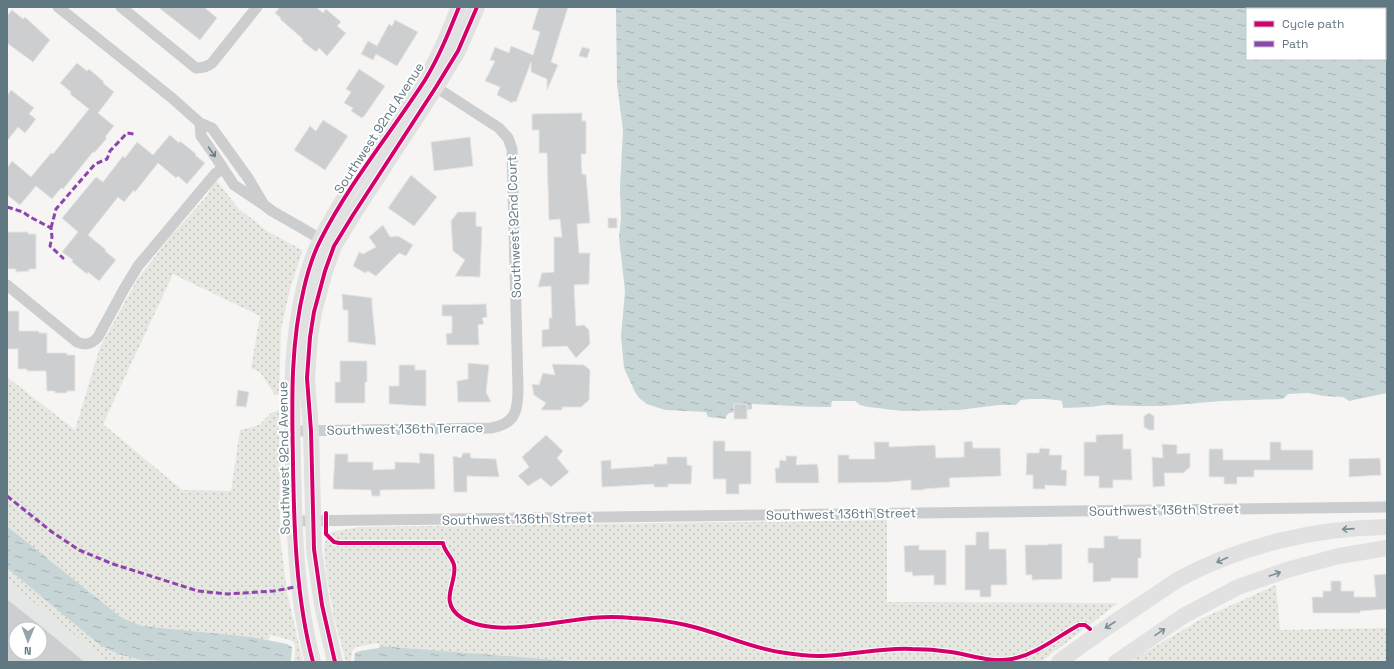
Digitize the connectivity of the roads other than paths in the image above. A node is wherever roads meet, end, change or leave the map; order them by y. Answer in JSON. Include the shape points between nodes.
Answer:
{"nodes":[{"id":1,"x":58,"y":7,"type":"edge"},
{"id":2,"x":121,"y":7,"type":"edge"},
{"id":3,"x":257,"y":7,"type":"edge"},
{"id":4,"x":459,"y":7,"type":"edge"},
{"id":5,"x":477,"y":7,"type":"edge"},
{"id":6,"x":431,"y":83,"type":"junction"},
{"id":7,"x":200,"y":123,"type":"junction"},
{"id":8,"x":223,"y":168,"type":"junction"},
{"id":9,"x":264,"y":205,"type":"junction"},
{"id":10,"x":327,"y":243,"type":"junction"},
{"id":11,"x":7,"y":285,"type":"edge"},
{"id":12,"x":513,"y":417,"type":"joint"},
{"id":13,"x":293,"y":431,"type":"junction"},
{"id":14,"x":311,"y":431,"type":"junction"},
{"id":15,"x":1387,"y":506,"type":"edge"},
{"id":16,"x":294,"y":521,"type":"junction"},
{"id":17,"x":313,"y":522,"type":"junction"},
{"id":18,"x":1387,"y":527,"type":"edge"},
{"id":19,"x":1387,"y":548,"type":"edge"},
{"id":20,"x":313,"y":662,"type":"edge"},
{"id":21,"x":335,"y":662,"type":"edge"},
{"id":22,"x":1059,"y":662,"type":"edge"},
{"id":23,"x":1116,"y":662,"type":"edge"}],
"edges":[{"from":1,"to":7,"type":"street"},
{"from":2,"to":3,"type":"street","via":[[196,68],[201,68],[212,63]]},
{"from":4,"to":6,"type":"street","name":"Southwest 92nd Avenue"},
{"from":5,"to":6,"type":"street","name":"Southwest 92nd Avenue","via":[[458,51]]},
{"from":6,"to":10,"type":"street","name":"Southwest 92nd Avenue","via":[[353,215]]},
{"from":6,"to":12,"type":"street","name":"Southwest 92nd Court","via":[[499,128],[508,138],[512,149],[518,389],[517,407]]},
{"from":7,"to":8,"type":"street","one_way":true,"via":[[201,136]]},
{"from":7,"to":9,"type":"street","via":[[212,128]]},
{"from":8,"to":9,"type":"street","via":[[234,185]]},
{"from":8,"to":11,"type":"street","via":[[215,174],[138,266],[98,337],[90,344],[77,342]]},
{"from":9,"to":10,"type":"street"},
{"from":10,"to":13,"type":"street","name":"Southwest 92nd Avenue","via":[[308,270],[299,308],[292,373]]},
{"from":10,"to":14,"type":"street","name":"Southwest 92nd Avenue","via":[[325,271],[310,337],[307,378]]},
{"from":12,"to":14,"type":"street","name":"Southwest 136th Terrace","via":[[506,424],[492,428]]},
{"from":13,"to":14,"type":"street","name":"Southwest 136th Terrace"},
{"from":13,"to":16,"type":"street","name":"Southwest 92nd Avenue"},
{"from":14,"to":17,"type":"street","name":"Southwest 92nd Avenue"},
{"from":15,"to":17,"type":"street","name":"Southwest 136th Street"},
{"from":16,"to":17,"type":"street","name":"Southwest 136th Street"},
{"from":16,"to":20,"type":"street","name":"Southwest 92nd Avenue","via":[[307,640]]},
{"from":17,"to":21,"type":"street","name":"Southwest 92nd Avenue","via":[[318,582]]},
{"from":18,"to":22,"type":"street","one_way":true,"via":[[1337,530],[1291,538],[1233,555],[1179,580],[1099,632]]},
{"from":23,"to":19,"type":"street","one_way":true,"via":[[1185,615],[1238,587],[1339,556]]}]}
